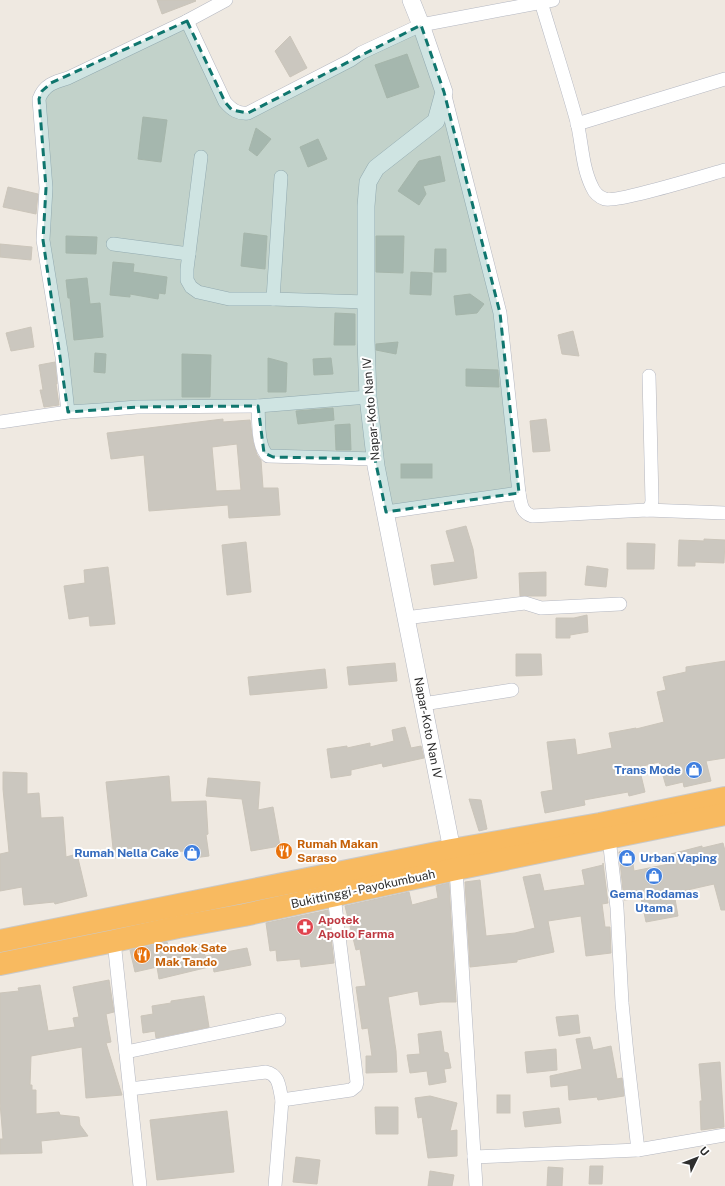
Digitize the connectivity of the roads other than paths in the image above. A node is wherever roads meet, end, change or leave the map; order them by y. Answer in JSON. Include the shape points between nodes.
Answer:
{"nodes":[{"id":1,"x":226,"y":0,"type":"edge"},
{"id":2,"x":411,"y":0,"type":"edge"},
{"id":3,"x":547,"y":1,"type":"edge"},
{"id":4,"x":187,"y":21,"type":"junction"},
{"id":5,"x":421,"y":25,"type":"junction"},
{"id":6,"x":725,"y":79,"type":"edge"},
{"id":7,"x":444,"y":92,"type":"junction"},
{"id":8,"x":577,"y":124,"type":"junction"},
{"id":9,"x":201,"y":157,"type":"dead end"},
{"id":10,"x":725,"y":170,"type":"edge"},
{"id":11,"x":281,"y":176,"type":"dead end"},
{"id":12,"x":113,"y":244,"type":"dead end"},
{"id":13,"x":189,"y":254,"type":"junction"},
{"id":14,"x":273,"y":299,"type":"junction"},
{"id":15,"x":366,"y":302,"type":"junction"},
{"id":16,"x":649,"y":376,"type":"dead end"},
{"id":17,"x":368,"y":397,"type":"junction"},
{"id":18,"x":258,"y":406,"type":"junction"},
{"id":19,"x":68,"y":412,"type":"junction"},
{"id":20,"x":0,"y":422,"type":"edge"},
{"id":21,"x":375,"y":459,"type":"junction"},
{"id":22,"x":519,"y":493,"type":"junction"},
{"id":23,"x":647,"y":510,"type":"junction"},
{"id":24,"x":386,"y":512,"type":"junction"},
{"id":25,"x":725,"y":513,"type":"edge"},
{"id":26,"x":620,"y":604,"type":"dead end"},
{"id":27,"x":405,"y":618,"type":"junction"},
{"id":28,"x":512,"y":690,"type":"dead end"},
{"id":29,"x":423,"y":704,"type":"junction"},
{"id":30,"x":725,"y":798,"type":"edge"},
{"id":31,"x":725,"y":814,"type":"edge"},
{"id":32,"x":609,"y":838,"type":"junction"},
{"id":33,"x":454,"y":859,"type":"junction"},
{"id":34,"x":239,"y":893,"type":"junction"},
{"id":35,"x":334,"y":896,"type":"junction"},
{"id":36,"x":174,"y":906,"type":"junction"},
{"id":37,"x":244,"y":915,"type":"junction"},
{"id":38,"x":178,"y":927,"type":"junction"},
{"id":39,"x":0,"y":941,"type":"edge"},
{"id":40,"x":114,"y":941,"type":"junction"},
{"id":41,"x":0,"y":964,"type":"edge"},
{"id":42,"x":279,"y":1020,"type":"dead end"},
{"id":43,"x":126,"y":1052,"type":"junction"},
{"id":44,"x":130,"y":1089,"type":"junction"},
{"id":45,"x":282,"y":1100,"type":"junction"},
{"id":46,"x":725,"y":1135,"type":"edge"},
{"id":47,"x":638,"y":1150,"type":"junction"},
{"id":48,"x":474,"y":1157,"type":"junction"},
{"id":49,"x":140,"y":1186,"type":"edge"},
{"id":50,"x":275,"y":1186,"type":"edge"},
{"id":51,"x":476,"y":1186,"type":"edge"}],
"edges":[{"from":1,"to":4,"type":"street"},
{"from":2,"to":5,"type":"street"},
{"from":3,"to":5,"type":"street"},
{"from":3,"to":8,"type":"street"},
{"from":4,"to":5,"type":"street","via":[[225,102],[232,110],[244,113]]},
{"from":4,"to":19,"type":"street","via":[[68,78],[51,83],[42,91],[39,99],[46,188],[43,240]]},
{"from":5,"to":7,"type":"street"},
{"from":6,"to":8,"type":"street"},
{"from":7,"to":15,"type":"street","name":"Napar-Koto Nan IV","via":[[436,121],[376,168],[368,182]]},
{"from":7,"to":22,"type":"street","via":[[500,314]]},
{"from":8,"to":10,"type":"street","via":[[591,186],[605,199],[628,196]]},
{"from":9,"to":13,"type":"street"},
{"from":11,"to":14,"type":"street"},
{"from":12,"to":13,"type":"street"},
{"from":13,"to":14,"type":"street","via":[[187,280],[198,292],[229,299]]},
{"from":14,"to":15,"type":"street"},
{"from":15,"to":17,"type":"street","name":"Napar-Koto Nan IV"},
{"from":16,"to":23,"type":"street","via":[[652,501]]},
{"from":17,"to":18,"type":"street"},
{"from":17,"to":21,"type":"street","name":"Napar-Koto Nan IV"},
{"from":18,"to":19,"type":"street"},
{"from":18,"to":21,"type":"street","via":[[261,446],[268,456]]},
{"from":19,"to":20,"type":"street"},
{"from":21,"to":24,"type":"street","name":"Napar-Koto Nan IV"},
{"from":22,"to":23,"type":"street","via":[[526,514],[532,516]]},
{"from":22,"to":24,"type":"street"},
{"from":23,"to":25,"type":"street"},
{"from":24,"to":27,"type":"street","name":"Napar-Koto Nan IV"},
{"from":26,"to":27,"type":"street","via":[[541,608],[525,603]]},
{"from":27,"to":29,"type":"street","name":"Napar-Koto Nan IV"},
{"from":28,"to":29,"type":"street"},
{"from":29,"to":33,"type":"street","name":"Napar-Koto Nan IV"},
{"from":30,"to":33,"type":"highway","name":"Bukittinggi - Payokumbuah","via":[[600,824]]},
{"from":31,"to":32,"type":"highway","name":"Bukittinggi - Payokumbuah"},
{"from":32,"to":33,"type":"highway","name":"Bukittinggi - Payokumbuah"},
{"from":32,"to":47,"type":"street","via":[[617,908],[626,1054]]},
{"from":33,"to":34,"type":"highway","name":"Bukittinggi - Payokumbuah"},
{"from":33,"to":35,"type":"highway","name":"Bukittinggi - Payokumbuah"},
{"from":33,"to":48,"type":"street"},
{"from":34,"to":36,"type":"highway","name":"Bukittinggi - Payokumbuah"},
{"from":34,"to":37,"type":"highway"},
{"from":35,"to":37,"type":"highway","name":"Bukittinggi - Payokumbuah"},
{"from":35,"to":45,"type":"street","via":[[356,1086],[350,1090]]},
{"from":36,"to":38,"type":"highway"},
{"from":36,"to":39,"type":"highway","name":"Bukittinggi - Payokumbuah"},
{"from":37,"to":38,"type":"highway","name":"Bukittinggi - Payokumbuah"},
{"from":38,"to":40,"type":"highway","name":"Bukittinggi - Payokumbuah"},
{"from":40,"to":41,"type":"highway","name":"Bukittinggi - Payokumbuah"},
{"from":40,"to":43,"type":"street"},
{"from":42,"to":43,"type":"street"},
{"from":43,"to":44,"type":"street"},
{"from":44,"to":45,"type":"street","via":[[266,1072],[277,1077]]},
{"from":44,"to":49,"type":"street"},
{"from":45,"to":50,"type":"street"},
{"from":46,"to":47,"type":"street"},
{"from":47,"to":48,"type":"street"},
{"from":48,"to":51,"type":"street"}]}
